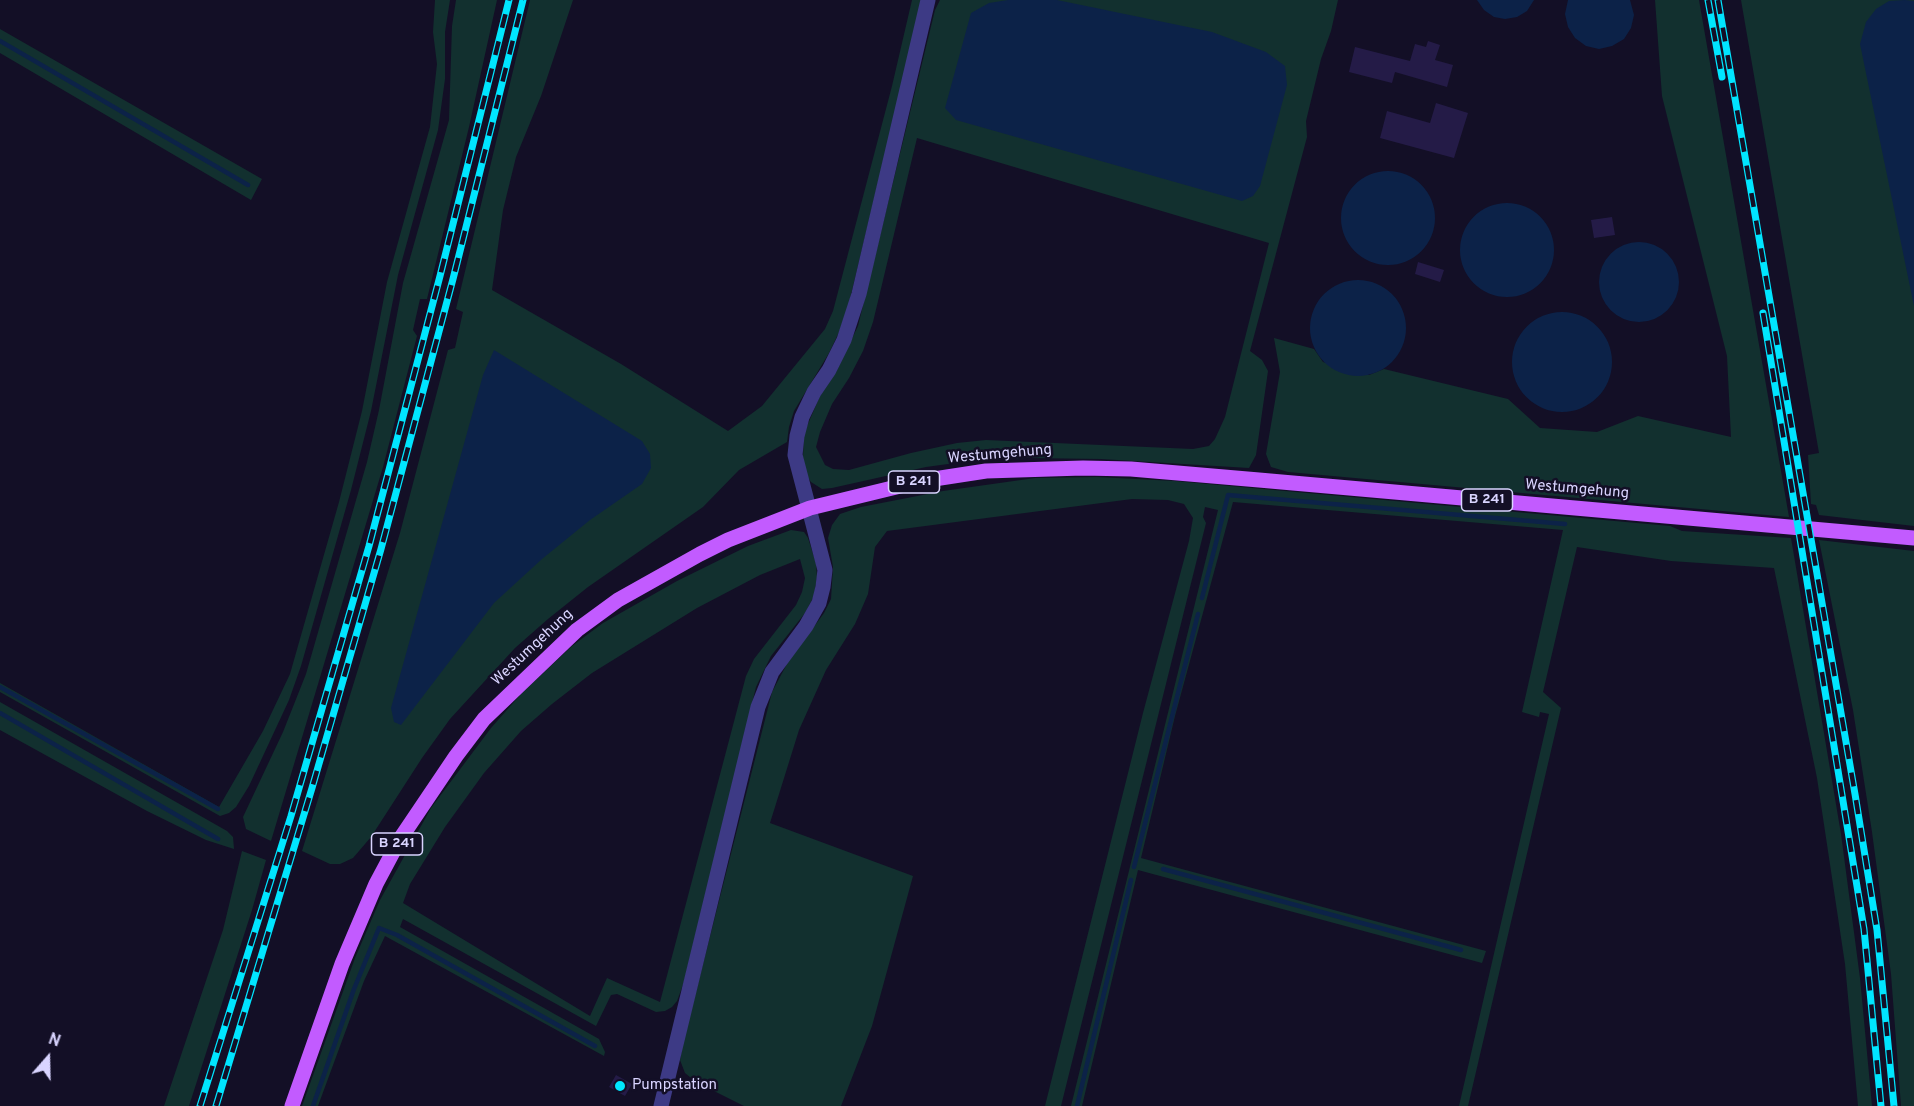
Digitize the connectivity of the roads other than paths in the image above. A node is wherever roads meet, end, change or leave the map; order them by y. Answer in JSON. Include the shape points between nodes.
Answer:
{"nodes":[{"id":1,"x":928,"y":0,"type":"edge"},
{"id":2,"x":810,"y":508,"type":"junction"},
{"id":3,"x":1914,"y":538,"type":"edge"},
{"id":4,"x":292,"y":1106,"type":"edge"},
{"id":5,"x":661,"y":1106,"type":"edge"}],
"edges":[{"from":1,"to":2,"type":"street","via":[[859,294],[844,340],[814,392],[797,436],[795,454]]},
{"from":2,"to":3,"type":"main road","name":"Westumgehung","number":"B 241","via":[[921,481],[986,471],[1095,468]]},
{"from":2,"to":4,"type":"main road","name":"Westumgehung","number":"B 241","via":[[709,549],[618,600],[577,630],[484,719],[400,839],[376,884],[342,964]]},
{"from":2,"to":5,"type":"street","via":[[825,570],[823,587],[819,603],[772,672],[758,706]]}]}
